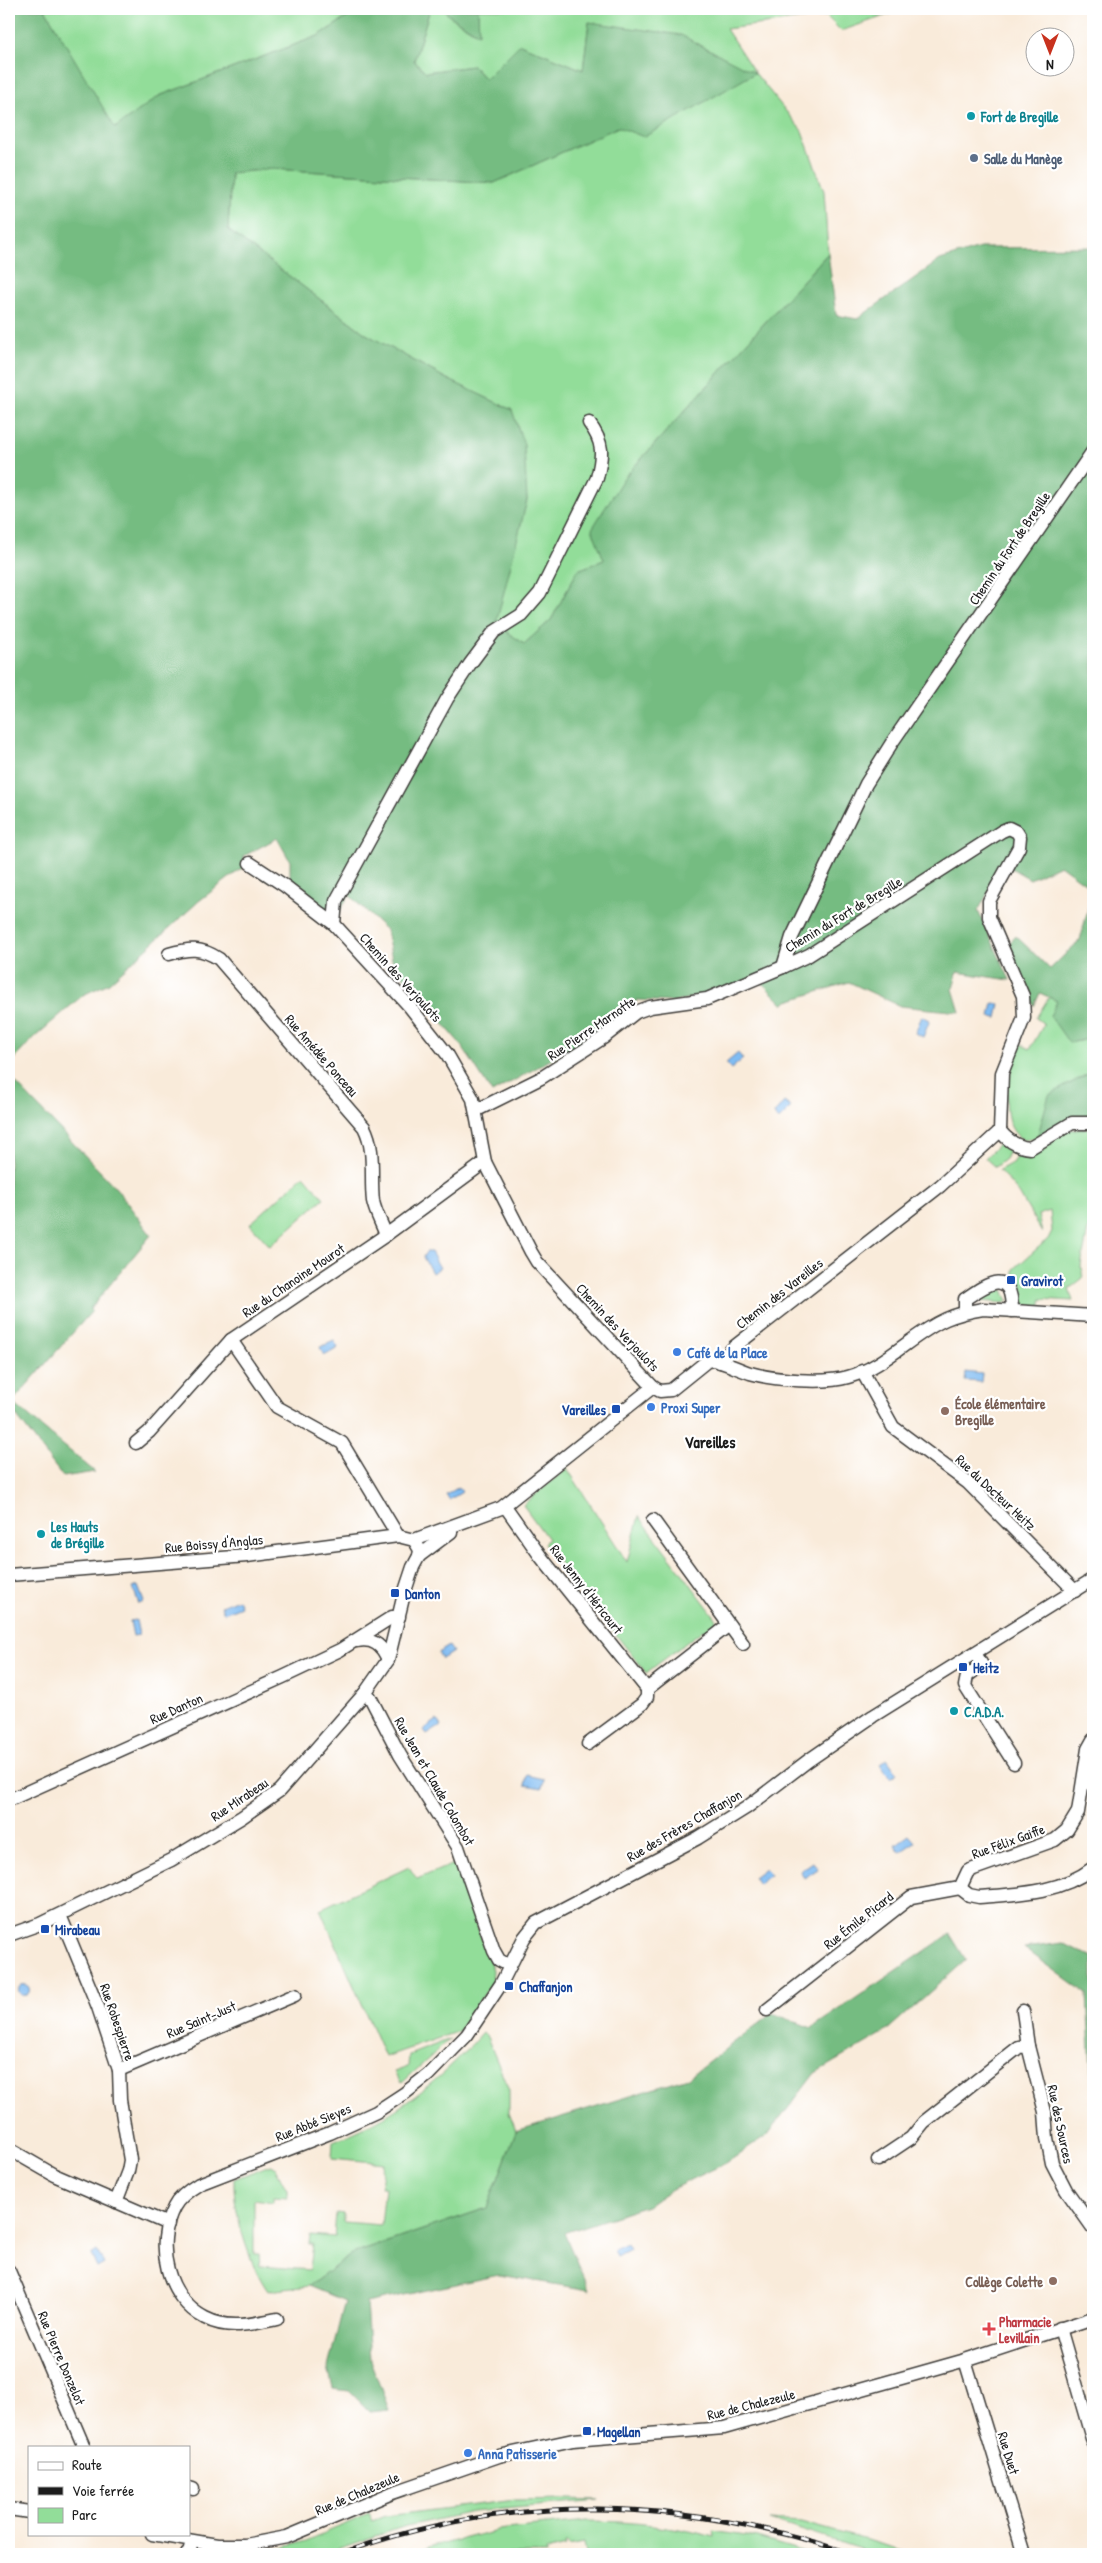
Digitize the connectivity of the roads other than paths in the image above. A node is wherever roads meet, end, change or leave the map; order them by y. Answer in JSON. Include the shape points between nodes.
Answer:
{"nodes":[{"id":1,"x":589,"y":423,"type":"dead end"},
{"id":2,"x":1093,"y":451,"type":"edge"},
{"id":3,"x":250,"y":863,"type":"dead end"},
{"id":4,"x":334,"y":924,"type":"junction"},
{"id":5,"x":169,"y":954,"type":"dead end"},
{"id":6,"x":783,"y":967,"type":"junction"},
{"id":7,"x":477,"y":1110,"type":"junction"},
{"id":8,"x":1093,"y":1123,"type":"edge"},
{"id":9,"x":1000,"y":1131,"type":"junction"},
{"id":10,"x":485,"y":1162,"type":"junction"},
{"id":11,"x":386,"y":1234,"type":"junction"},
{"id":12,"x":1012,"y":1310,"type":"junction"},
{"id":13,"x":965,"y":1312,"type":"junction"},
{"id":14,"x":1093,"y":1316,"type":"edge"},
{"id":15,"x":231,"y":1340,"type":"junction"},
{"id":16,"x":720,"y":1362,"type":"junction"},
{"id":17,"x":862,"y":1371,"type":"junction"},
{"id":18,"x":653,"y":1387,"type":"junction"},
{"id":19,"x":136,"y":1443,"type":"dead end"},
{"id":20,"x":505,"y":1506,"type":"junction"},
{"id":21,"x":652,"y":1520,"type":"dead end"},
{"id":22,"x":398,"y":1536,"type":"junction"},
{"id":23,"x":417,"y":1547,"type":"junction"},
{"id":24,"x":9,"y":1575,"type":"edge"},
{"id":25,"x":1093,"y":1579,"type":"edge"},
{"id":26,"x":1075,"y":1591,"type":"junction"},
{"id":27,"x":400,"y":1617,"type":"junction"},
{"id":28,"x":729,"y":1625,"type":"junction"},
{"id":29,"x":354,"y":1641,"type":"junction"},
{"id":30,"x":743,"y":1644,"type":"dead end"},
{"id":31,"x":975,"y":1653,"type":"junction"},
{"id":32,"x":388,"y":1660,"type":"junction"},
{"id":33,"x":648,"y":1689,"type":"junction"},
{"id":34,"x":365,"y":1693,"type":"junction"},
{"id":35,"x":1093,"y":1740,"type":"edge"},
{"id":36,"x":588,"y":1744,"type":"dead end"},
{"id":37,"x":1014,"y":1764,"type":"dead end"},
{"id":38,"x":9,"y":1800,"type":"edge"},
{"id":39,"x":1093,"y":1868,"type":"edge"},
{"id":40,"x":960,"y":1888,"type":"junction"},
{"id":41,"x":60,"y":1915,"type":"junction"},
{"id":42,"x":9,"y":1935,"type":"edge"},
{"id":43,"x":510,"y":1966,"type":"junction"},
{"id":44,"x":295,"y":1995,"type":"dead end"},
{"id":45,"x":768,"y":2010,"type":"dead end"},
{"id":46,"x":1023,"y":2011,"type":"dead end"},
{"id":47,"x":467,"y":2035,"type":"joint"},
{"id":48,"x":1028,"y":2046,"type":"junction"},
{"id":49,"x":119,"y":2070,"type":"junction"},
{"id":50,"x":9,"y":2149,"type":"edge"},
{"id":51,"x":878,"y":2160,"type":"dead end"},
{"id":52,"x":116,"y":2202,"type":"junction"},
{"id":53,"x":168,"y":2224,"type":"junction"},
{"id":54,"x":1093,"y":2228,"type":"edge"},
{"id":55,"x":10,"y":2278,"type":"edge"},
{"id":56,"x":1093,"y":2318,"type":"edge"},
{"id":57,"x":277,"y":2319,"type":"dead end"},
{"id":58,"x":1060,"y":2328,"type":"junction"},
{"id":59,"x":965,"y":2360,"type":"junction"},
{"id":60,"x":1093,"y":2442,"type":"edge"},
{"id":61,"x":84,"y":2446,"type":"edge"},
{"id":62,"x":9,"y":2509,"type":"edge"},
{"id":63,"x":28,"y":2512,"type":"edge"},
{"id":64,"x":162,"y":2536,"type":"edge"},
{"id":65,"x":192,"y":2542,"type":"junction"},
{"id":66,"x":186,"y":2554,"type":"edge"},
{"id":67,"x":1024,"y":2554,"type":"edge"}],
"edges":[{"from":1,"to":4,"type":"street","via":[[601,438],[600,467],[588,500],[540,593],[521,615],[494,632],[447,699],[336,901]]},
{"from":2,"to":6,"type":"street","name":"Chemin du Fort de Bregille","via":[[866,784],[792,937]]},
{"from":3,"to":4,"type":"street","name":"Chemin des Verjoulots"},
{"from":4,"to":7,"type":"street","name":"Chemin des Verjoulots","via":[[447,1054]]},
{"from":5,"to":11,"type":"street","name":"Rue Amédée Ponceau","via":[[196,948],[219,958],[364,1127],[372,1152],[374,1204]]},
{"from":6,"to":7,"type":"street","name":"Rue Pierre Marnotte","via":[[707,999],[636,1012],[603,1038],[541,1078]]},
{"from":6,"to":9,"type":"street","name":"Chemin du Fort de Bregille","via":[[809,955],[1002,831],[1008,828],[1017,832],[1021,841],[1019,847],[988,906],[989,917],[1023,996],[1025,1008],[1002,1073]]},
{"from":7,"to":10,"type":"street","name":"Chemin des Verjoulots","via":[[477,1128]]},
{"from":8,"to":9,"type":"street","via":[[1072,1124],[1030,1148],[1016,1145]]},
{"from":9,"to":16,"type":"street","name":"Chemin des Vareilles","via":[[940,1186],[734,1347]]},
{"from":10,"to":11,"type":"street","name":"Rue du Chanoine Mourot"},
{"from":10,"to":18,"type":"street","name":"Chemin des Verjoulots","via":[[537,1262]]},
{"from":11,"to":15,"type":"street","name":"Rue du Chanoine Mourot"},
{"from":12,"to":13,"type":"street"},
{"from":12,"to":13,"type":"street","via":[[1008,1289],[998,1282],[989,1283],[965,1299]]},
{"from":12,"to":14,"type":"street"},
{"from":13,"to":17,"type":"street","via":[[945,1320]]},
{"from":15,"to":19,"type":"street","name":"Rue du Chanoine Mourot"},
{"from":15,"to":22,"type":"street","via":[[276,1407],[342,1443]]},
{"from":16,"to":17,"type":"street","via":[[752,1373],[813,1380],[837,1380]]},
{"from":16,"to":18,"type":"street","name":"Chemin des Vareilles","via":[[707,1362],[666,1392]]},
{"from":17,"to":26,"type":"street","name":"Rue du Docteur Heitz","via":[[893,1427],[968,1483]]},
{"from":18,"to":20,"type":"street"},
{"from":20,"to":23,"type":"street"},
{"from":20,"to":33,"type":"street","name":"Rue Jenny d'Héricourt","via":[[541,1557]]},
{"from":21,"to":28,"type":"street"},
{"from":22,"to":23,"type":"street","name":"Rue Boissy d'Anglas"},
{"from":22,"to":24,"type":"street","name":"Rue Boissy d'Anglas","via":[[246,1556]]},
{"from":23,"to":27,"type":"street","name":"Rue Mirabeau"},
{"from":25,"to":26,"type":"street","name":"Rue des Frères Chaffanjon"},
{"from":26,"to":31,"type":"street","name":"Rue des Frères Chaffanjon"},
{"from":27,"to":29,"type":"street","name":"Rue Danton","via":[[392,1617]]},
{"from":27,"to":32,"type":"street","name":"Rue Mirabeau"},
{"from":28,"to":30,"type":"street"},
{"from":28,"to":33,"type":"street"},
{"from":29,"to":32,"type":"street","via":[[371,1640],[385,1651]]},
{"from":29,"to":38,"type":"street","name":"Rue Danton","via":[[283,1677]]},
{"from":31,"to":37,"type":"street","via":[[982,1665],[967,1676],[965,1686]]},
{"from":31,"to":43,"type":"street","name":"Rue des Frères Chaffanjon","via":[[808,1760],[739,1813],[536,1924],[524,1938]]},
{"from":32,"to":34,"type":"street","name":"Rue Mirabeau"},
{"from":33,"to":36,"type":"street","via":[[642,1704]]},
{"from":34,"to":41,"type":"street","name":"Rue Mirabeau","via":[[272,1797],[171,1860]]},
{"from":34,"to":43,"type":"street","name":"Rue Jean et Claude Colombot","via":[[458,1847],[494,1951],[499,1960]]},
{"from":35,"to":40,"type":"street","name":"Rue Félix Gaiffe","via":[[1088,1749],[1078,1812],[1067,1830],[1055,1840],[968,1871]]},
{"from":39,"to":40,"type":"street","via":[[1080,1878],[1043,1891],[979,1898]]},
{"from":40,"to":45,"type":"street","name":"Rue Émile Picard","via":[[911,1897]]},
{"from":41,"to":42,"type":"street","name":"Rue Mirabeau"},
{"from":41,"to":49,"type":"street","name":"Rue Robespierre","via":[[98,2007]]},
{"from":43,"to":47,"type":"street","name":"Rue des Frères Chaffanjon","via":[[502,1984]]},
{"from":44,"to":49,"type":"street","name":"Rue Saint-Just"},
{"from":46,"to":48,"type":"street","name":"Rue des Sources"},
{"from":47,"to":53,"type":"street","name":"Rue Abbé Sieyes","via":[[428,2075],[376,2112],[199,2184],[185,2193],[174,2207]]},
{"from":48,"to":51,"type":"street","via":[[1019,2047],[970,2083],[924,2122],[911,2138]]},
{"from":48,"to":54,"type":"street","name":"Rue des Sources","via":[[1045,2112],[1052,2163],[1066,2190]]},
{"from":49,"to":52,"type":"street","name":"Rue Robespierre","via":[[120,2100],[130,2160]]},
{"from":50,"to":52,"type":"street","via":[[54,2175]]},
{"from":52,"to":53,"type":"street"},
{"from":53,"to":57,"type":"street","name":"Rue Abbé Sieyes","via":[[164,2249],[166,2264],[175,2289],[193,2311],[206,2319],[242,2326]]},
{"from":55,"to":61,"type":"street","name":"Rue Pierre Donzelot"},
{"from":56,"to":58,"type":"street","name":"Rue de Chalezeule"},
{"from":58,"to":59,"type":"street","name":"Rue de Chalezeule"},
{"from":58,"to":60,"type":"street"},
{"from":59,"to":65,"type":"street","name":"Rue de Chalezeule","via":[[724,2428],[573,2440],[499,2456],[392,2493],[287,2537],[245,2545]]},
{"from":59,"to":67,"type":"street","name":"Rue Duet"},
{"from":62,"to":63,"type":"street"},
{"from":64,"to":65,"type":"street","name":"Rue de Chalezeule"},
{"from":65,"to":66,"type":"street"}]}
